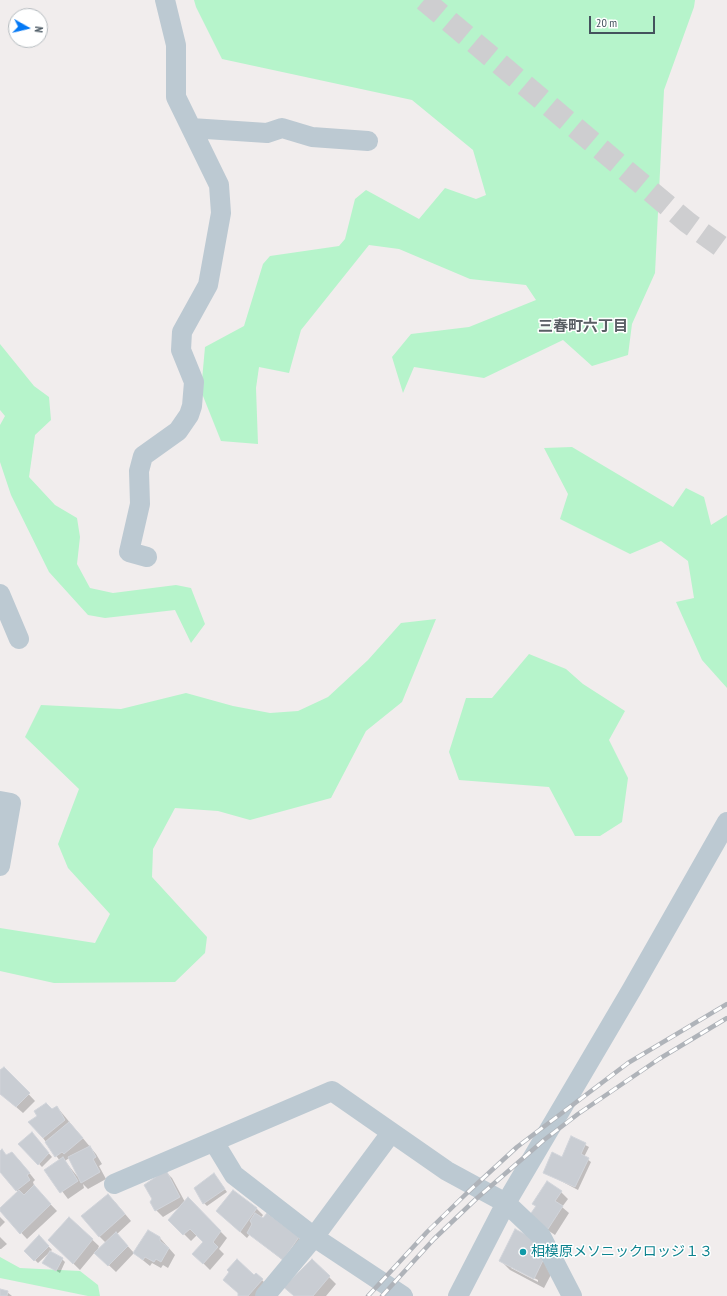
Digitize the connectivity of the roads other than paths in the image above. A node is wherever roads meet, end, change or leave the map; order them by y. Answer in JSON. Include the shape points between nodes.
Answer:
{"nodes":[{"id":1,"x":165,"y":0,"type":"edge"},
{"id":2,"x":191,"y":128,"type":"junction"},
{"id":3,"x":368,"y":141,"type":"dead end"},
{"id":4,"x":147,"y":557,"type":"dead end"},
{"id":5,"x":0,"y":594,"type":"edge"},
{"id":6,"x":19,"y":639,"type":"dead end"},
{"id":7,"x":0,"y":801,"type":"edge"},
{"id":8,"x":727,"y":822,"type":"edge"},
{"id":9,"x":0,"y":866,"type":"edge"},
{"id":10,"x":391,"y":1133,"type":"junction"},
{"id":11,"x":214,"y":1142,"type":"junction"},
{"id":12,"x":114,"y":1184,"type":"dead end"},
{"id":13,"x":506,"y":1203,"type":"junction"},
{"id":14,"x":314,"y":1236,"type":"junction"},
{"id":15,"x":264,"y":1296,"type":"edge"},
{"id":16,"x":403,"y":1296,"type":"edge"},
{"id":17,"x":458,"y":1296,"type":"edge"},
{"id":18,"x":572,"y":1296,"type":"edge"}],
"edges":[{"from":1,"to":2,"type":"street","via":[[176,44],[176,97]]},
{"from":2,"to":3,"type":"street","via":[[267,133],[282,128],[312,137]]},
{"from":2,"to":4,"type":"street","via":[[219,185],[221,212],[208,285],[182,332],[181,350],[194,382],[192,406],[178,431],[143,456],[139,471],[140,504],[129,552]]},
{"from":5,"to":6,"type":"street"},
{"from":7,"to":9,"type":"street","via":[[11,803]]},
{"from":8,"to":13,"type":"street"},
{"from":10,"to":11,"type":"street","via":[[332,1091]]},
{"from":10,"to":13,"type":"street","via":[[447,1171]]},
{"from":10,"to":14,"type":"street"},
{"from":11,"to":12,"type":"street"},
{"from":11,"to":14,"type":"street","via":[[234,1175]]},
{"from":13,"to":17,"type":"street"},
{"from":13,"to":18,"type":"street","via":[[541,1236]]},
{"from":14,"to":15,"type":"street"},
{"from":14,"to":16,"type":"street"}]}
